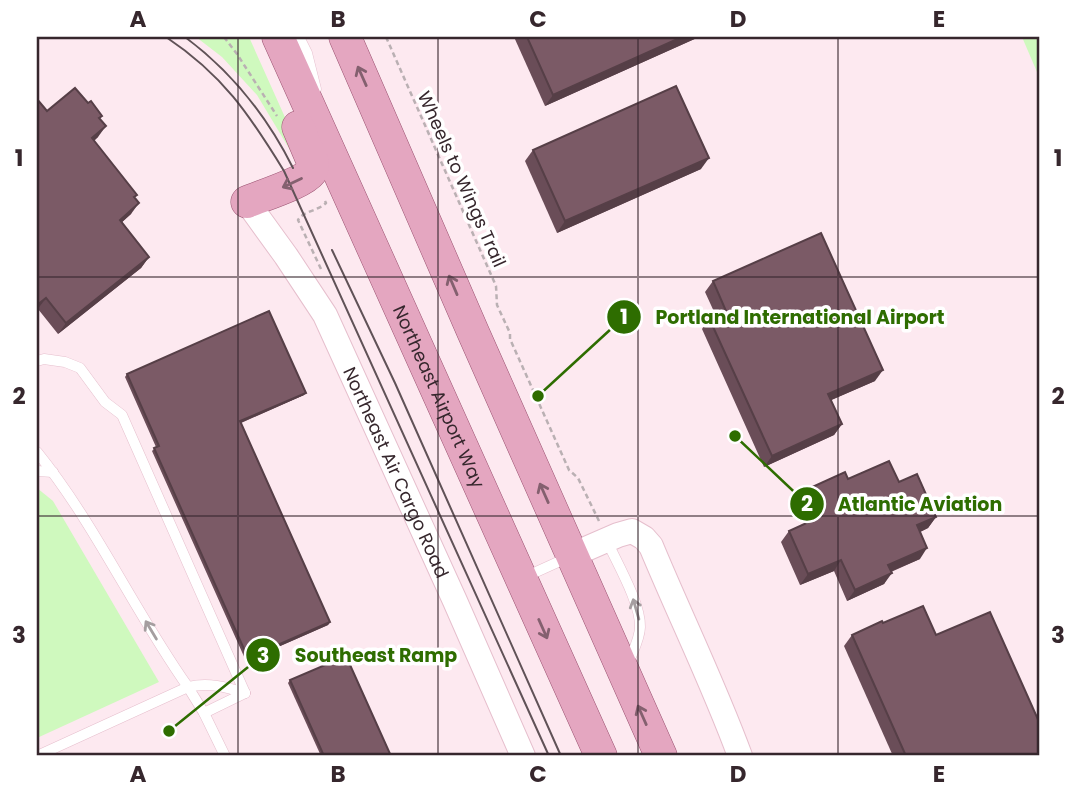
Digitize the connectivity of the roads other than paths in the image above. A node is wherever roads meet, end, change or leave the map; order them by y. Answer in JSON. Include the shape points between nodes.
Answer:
{"nodes":[{"id":1,"x":272,"y":37,"type":"edge"},
{"id":2,"x":278,"y":37,"type":"edge"},
{"id":3,"x":299,"y":37,"type":"edge"},
{"id":4,"x":345,"y":37,"type":"edge"},
{"id":5,"x":336,"y":165,"type":"junction"},
{"id":6,"x":247,"y":202,"type":"joint"},
{"id":7,"x":37,"y":361,"type":"edge"},
{"id":8,"x":37,"y":452,"type":"edge"},
{"id":9,"x":37,"y":471,"type":"edge"},
{"id":10,"x":53,"y":472,"type":"junction"},
{"id":11,"x":603,"y":530,"type":"junction"},
{"id":12,"x":572,"y":555,"type":"junction"},
{"id":13,"x":521,"y":579,"type":"junction"},
{"id":14,"x":624,"y":674,"type":"junction"},
{"id":15,"x":188,"y":687,"type":"junction"},
{"id":16,"x":246,"y":693,"type":"junction"},
{"id":17,"x":204,"y":713,"type":"junction"},
{"id":18,"x":37,"y":755,"type":"edge"},
{"id":19,"x":225,"y":756,"type":"edge"},
{"id":20,"x":523,"y":756,"type":"edge"},
{"id":21,"x":601,"y":756,"type":"edge"},
{"id":22,"x":661,"y":756,"type":"edge"},
{"id":23,"x":740,"y":756,"type":"edge"}],
"edges":[{"from":1,"to":6,"type":"main road","one_way":true,"via":[[271,67],[313,166],[299,180]]},
{"from":2,"to":5,"type":"main road","name":"Northeast Airport Way"},
{"from":3,"to":5,"type":"lane"},
{"from":12,"to":4,"type":"main road","one_way":true},
{"from":5,"to":13,"type":"main road","name":"Northeast Airport Way"},
{"from":6,"to":20,"type":"street","name":"Northeast Air Cargo Road","via":[[324,315]]},
{"from":7,"to":16,"type":"lane","via":[[65,362],[80,368],[105,402],[122,415]]},
{"from":8,"to":10,"type":"lane"},
{"from":9,"to":10,"type":"lane"},
{"from":15,"to":10,"type":"lane","one_way":true},
{"from":11,"to":12,"type":"street"},
{"from":14,"to":11,"type":"lane","one_way":true,"via":[[640,625],[635,601]]},
{"from":11,"to":23,"type":"street","via":[[632,531],[651,546]]},
{"from":12,"to":13,"type":"lane"},
{"from":12,"to":14,"type":"main road"},
{"from":13,"to":21,"type":"main road","name":"Northeast Airport Way","one_way":true},
{"from":22,"to":14,"type":"main road","one_way":true},
{"from":15,"to":16,"type":"lane","via":[[202,684]]},
{"from":15,"to":17,"type":"lane"},
{"from":15,"to":18,"type":"lane"},
{"from":16,"to":17,"type":"lane"},
{"from":17,"to":19,"type":"lane"}]}
